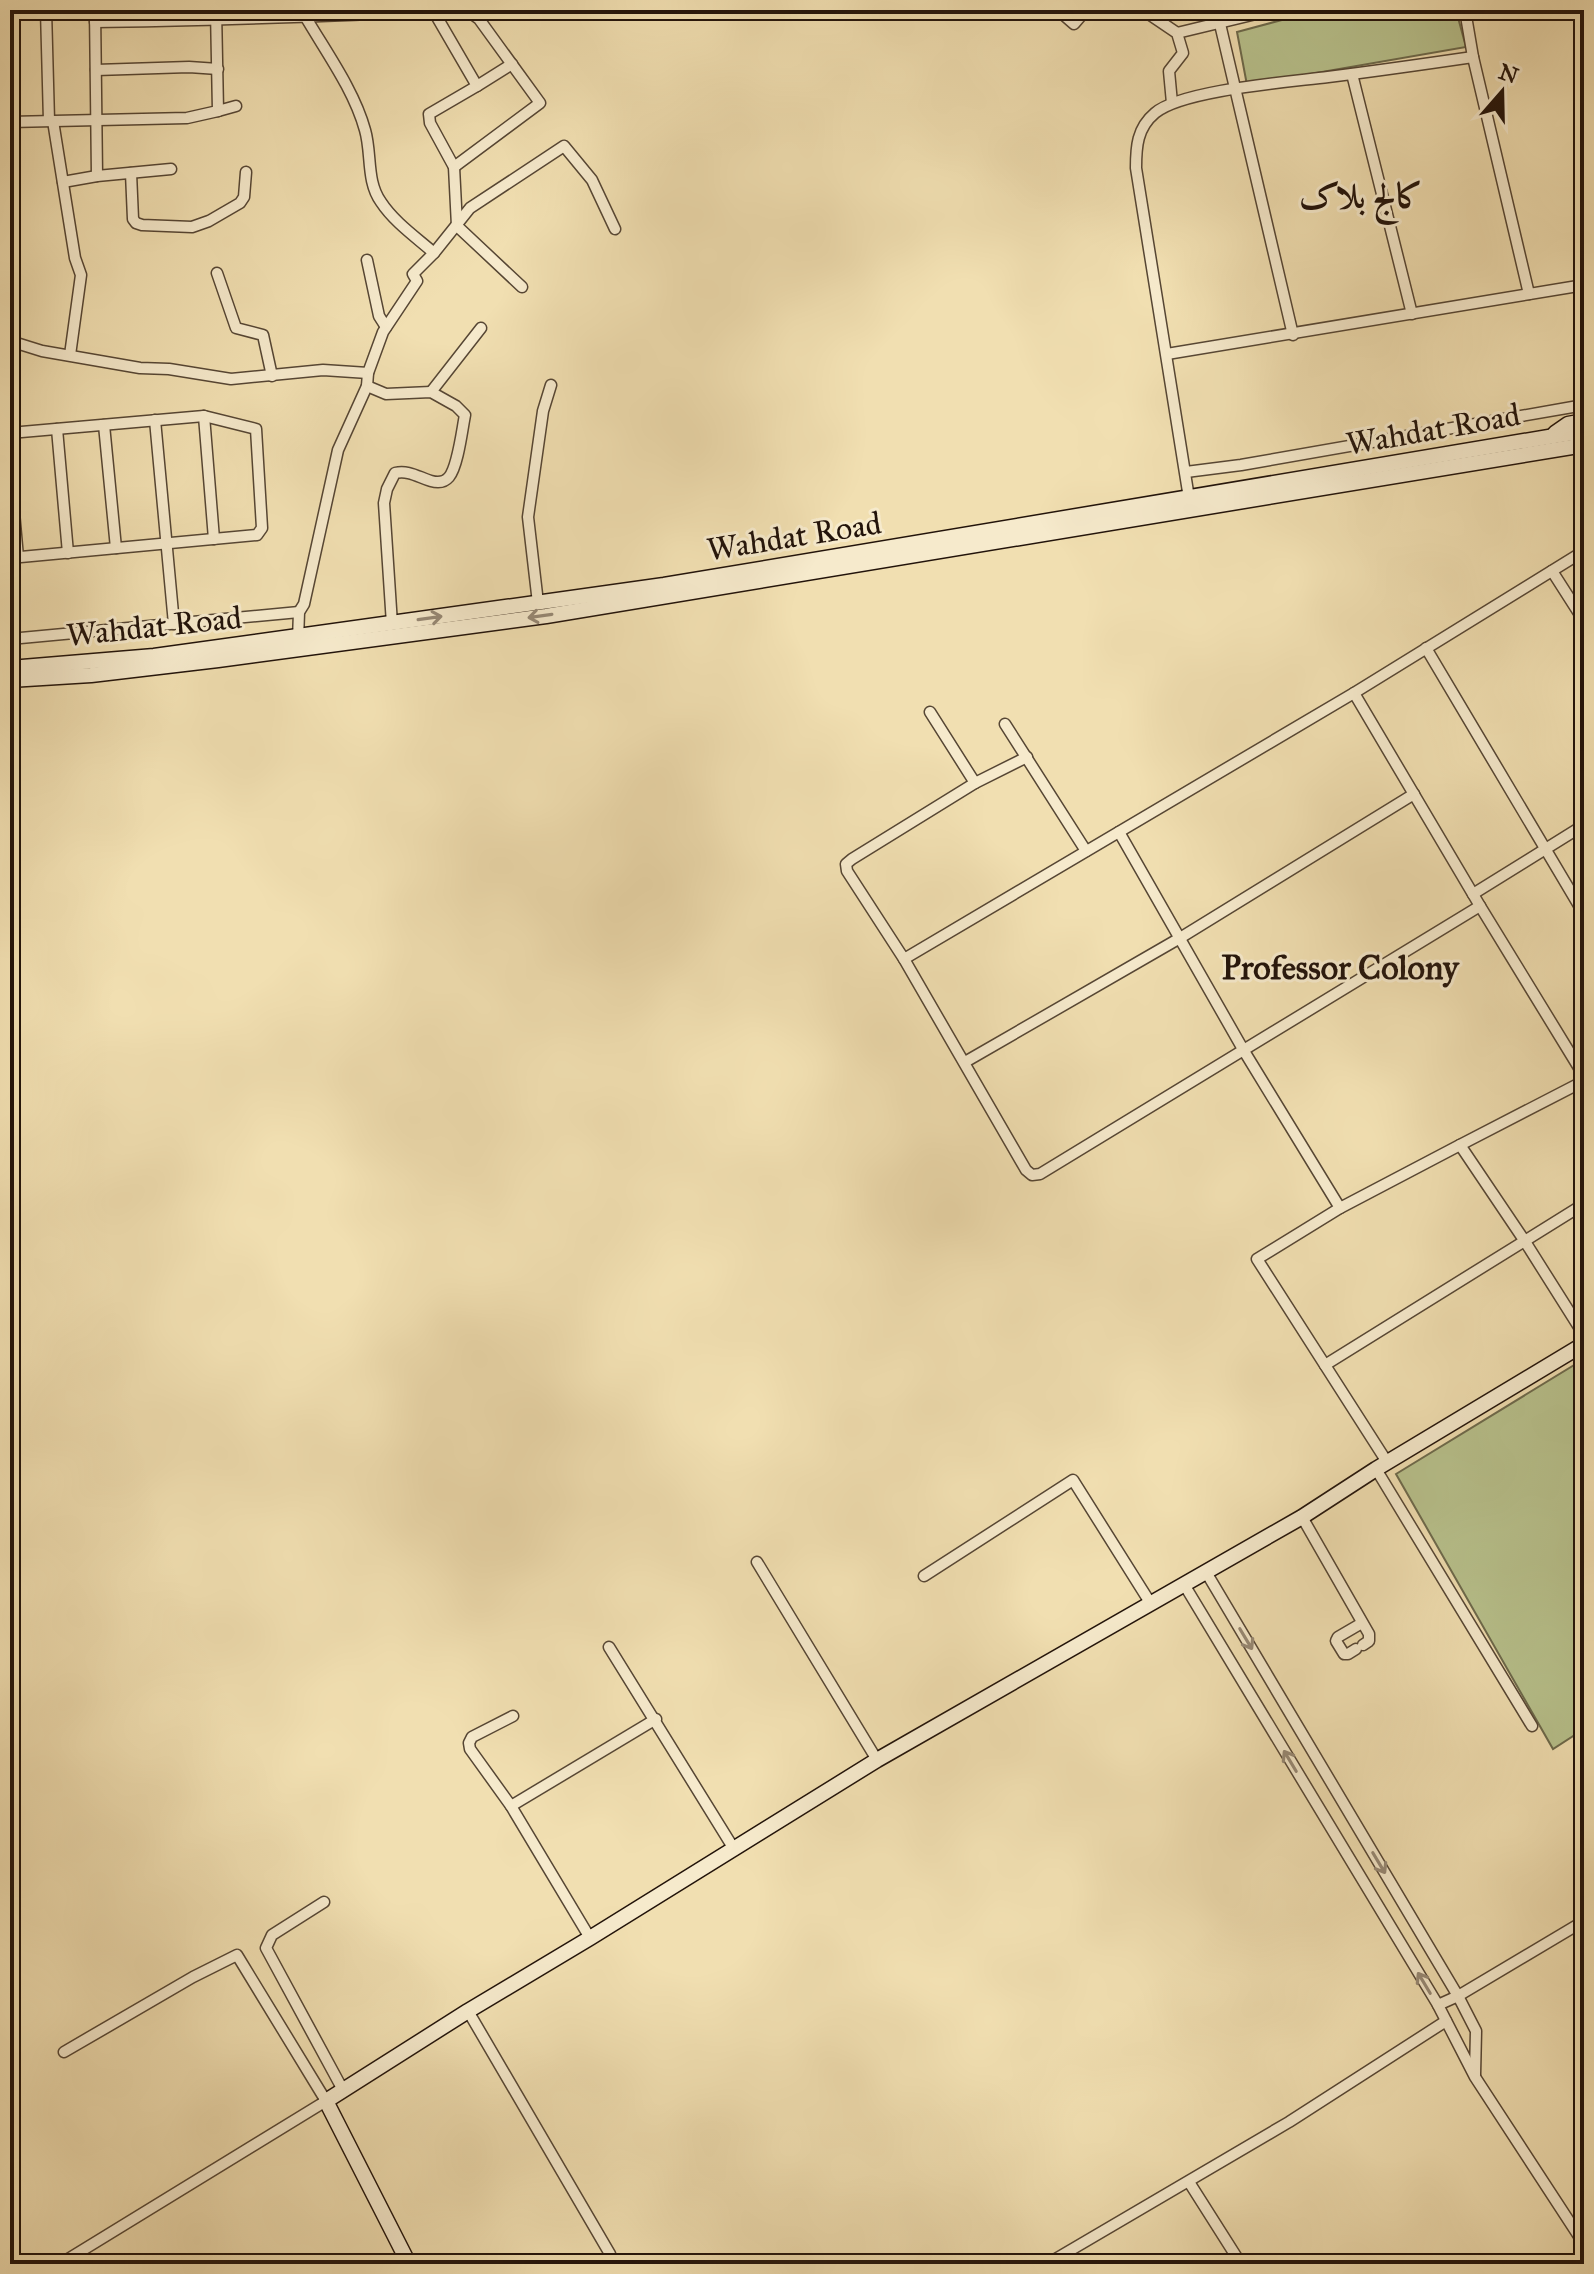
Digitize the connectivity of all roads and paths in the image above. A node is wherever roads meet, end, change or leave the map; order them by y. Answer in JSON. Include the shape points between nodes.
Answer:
{"nodes":[{"id":1,"x":46,"y":10,"type":"edge"},
{"id":2,"x":1058,"y":10,"type":"edge"},
{"id":3,"x":1086,"y":10,"type":"edge"},
{"id":4,"x":1143,"y":10,"type":"edge"},
{"id":5,"x":1272,"y":10,"type":"edge"},
{"id":6,"x":1465,"y":10,"type":"edge"},
{"id":7,"x":463,"y":11,"type":"edge"},
{"id":8,"x":387,"y":12,"type":"edge"},
{"id":9,"x":434,"y":12,"type":"edge"},
{"id":10,"x":217,"y":15,"type":"edge"},
{"id":11,"x":95,"y":16,"type":"edge"},
{"id":12,"x":305,"y":16,"type":"junction"},
{"id":13,"x":1220,"y":24,"type":"junction"},
{"id":14,"x":1177,"y":33,"type":"junction"},
{"id":15,"x":1473,"y":57,"type":"junction"},
{"id":16,"x":512,"y":64,"type":"junction"},
{"id":17,"x":218,"y":69,"type":"junction"},
{"id":18,"x":96,"y":70,"type":"junction"},
{"id":19,"x":1352,"y":74,"type":"junction"},
{"id":20,"x":477,"y":86,"type":"junction"},
{"id":21,"x":1234,"y":89,"type":"junction"},
{"id":22,"x":1172,"y":103,"type":"junction"},
{"id":23,"x":236,"y":106,"type":"dead end"},
{"id":24,"x":218,"y":111,"type":"junction"},
{"id":25,"x":96,"y":120,"type":"junction"},
{"id":26,"x":51,"y":121,"type":"junction"},
{"id":27,"x":10,"y":122,"type":"edge"},
{"id":28,"x":454,"y":167,"type":"junction"},
{"id":29,"x":171,"y":169,"type":"dead end"},
{"id":30,"x":246,"y":172,"type":"dead end"},
{"id":31,"x":131,"y":173,"type":"junction"},
{"id":32,"x":97,"y":176,"type":"junction"},
{"id":33,"x":63,"y":182,"type":"junction"},
{"id":34,"x":457,"y":226,"type":"junction"},
{"id":35,"x":615,"y":229,"type":"dead end"},
{"id":36,"x":434,"y":253,"type":"junction"},
{"id":37,"x":367,"y":260,"type":"dead end"},
{"id":38,"x":217,"y":273,"type":"dead end"},
{"id":39,"x":1584,"y":285,"type":"edge"},
{"id":40,"x":522,"y":287,"type":"dead end"},
{"id":41,"x":1529,"y":294,"type":"junction"},
{"id":42,"x":1412,"y":314,"type":"junction"},
{"id":43,"x":386,"y":327,"type":"junction"},
{"id":44,"x":481,"y":328,"type":"dead end"},
{"id":45,"x":1293,"y":335,"type":"junction"},
{"id":46,"x":10,"y":341,"type":"edge"},
{"id":47,"x":1167,"y":354,"type":"junction"},
{"id":48,"x":70,"y":355,"type":"junction"},
{"id":49,"x":368,"y":373,"type":"junction"},
{"id":50,"x":272,"y":376,"type":"junction"},
{"id":51,"x":551,"y":385,"type":"dead end"},
{"id":52,"x":367,"y":386,"type":"junction"},
{"id":53,"x":431,"y":392,"type":"junction"},
{"id":54,"x":1584,"y":405,"type":"edge"},
{"id":55,"x":204,"y":416,"type":"junction"},
{"id":56,"x":155,"y":420,"type":"junction"},
{"id":57,"x":1584,"y":421,"type":"edge"},
{"id":58,"x":104,"y":425,"type":"junction"},
{"id":59,"x":57,"y":429,"type":"junction"},
{"id":60,"x":1584,"y":431,"type":"edge"},
{"id":61,"x":10,"y":433,"type":"edge"},
{"id":62,"x":1548,"y":437,"type":"junction"},
{"id":63,"x":1584,"y":445,"type":"edge"},
{"id":64,"x":10,"y":468,"type":"edge"},
{"id":65,"x":1186,"y":472,"type":"junction"},
{"id":66,"x":1341,"y":479,"type":"junction"},
{"id":67,"x":1189,"y":498,"type":"junction"},
{"id":68,"x":214,"y":539,"type":"junction"},
{"id":69,"x":167,"y":543,"type":"junction"},
{"id":70,"x":116,"y":548,"type":"junction"},
{"id":71,"x":1584,"y":551,"type":"edge"},
{"id":72,"x":68,"y":553,"type":"junction"},
{"id":73,"x":14,"y":558,"type":"edge"},
{"id":74,"x":1552,"y":571,"type":"junction"},
{"id":75,"x":538,"y":603,"type":"junction"},
{"id":76,"x":299,"y":612,"type":"junction"},
{"id":77,"x":1584,"y":621,"type":"edge"},
{"id":78,"x":174,"y":624,"type":"junction"},
{"id":79,"x":392,"y":624,"type":"junction"},
{"id":80,"x":10,"y":639,"type":"edge"},
{"id":81,"x":298,"y":643,"type":"junction"},
{"id":82,"x":1426,"y":648,"type":"junction"},
{"id":83,"x":10,"y":668,"type":"edge"},
{"id":84,"x":10,"y":680,"type":"edge"},
{"id":85,"x":1354,"y":693,"type":"junction"},
{"id":86,"x":930,"y":712,"type":"dead end"},
{"id":87,"x":1005,"y":724,"type":"dead end"},
{"id":88,"x":1584,"y":726,"type":"edge"},
{"id":89,"x":1584,"y":737,"type":"edge"},
{"id":90,"x":1027,"y":757,"type":"junction"},
{"id":91,"x":975,"y":783,"type":"junction"},
{"id":92,"x":1414,"y":794,"type":"junction"},
{"id":93,"x":1584,"y":825,"type":"edge"},
{"id":94,"x":1119,"y":832,"type":"junction"},
{"id":95,"x":1546,"y":848,"type":"junction"},
{"id":96,"x":1086,"y":851,"type":"junction"},
{"id":97,"x":1473,"y":894,"type":"junction"},
{"id":98,"x":1480,"y":906,"type":"junction"},
{"id":99,"x":1584,"y":914,"type":"edge"},
{"id":100,"x":1180,"y":938,"type":"junction"},
{"id":101,"x":904,"y":959,"type":"junction"},
{"id":102,"x":1244,"y":1051,"type":"junction"},
{"id":103,"x":965,"y":1062,"type":"junction"},
{"id":104,"x":1584,"y":1079,"type":"edge"},
{"id":105,"x":1460,"y":1145,"type":"junction"},
{"id":106,"x":1584,"y":1204,"type":"edge"},
{"id":107,"x":1340,"y":1208,"type":"junction"},
{"id":108,"x":1524,"y":1240,"type":"junction"},
{"id":109,"x":1584,"y":1335,"type":"edge"},
{"id":110,"x":1584,"y":1344,"type":"edge"},
{"id":111,"x":1325,"y":1365,"type":"junction"},
{"id":112,"x":1382,"y":1466,"type":"junction"},
{"id":113,"x":1302,"y":1517,"type":"junction"},
{"id":114,"x":757,"y":1562,"type":"dead end"},
{"id":115,"x":1206,"y":1572,"type":"junction"},
{"id":116,"x":924,"y":1576,"type":"dead end"},
{"id":117,"x":1185,"y":1586,"type":"junction"},
{"id":118,"x":1151,"y":1604,"type":"junction"},
{"id":119,"x":1362,"y":1623,"type":"junction"},
{"id":120,"x":609,"y":1647,"type":"dead end"},
{"id":121,"x":513,"y":1716,"type":"dead end"},
{"id":122,"x":656,"y":1719,"type":"junction"},
{"id":123,"x":1532,"y":1726,"type":"dead end"},
{"id":124,"x":877,"y":1760,"type":"junction"},
{"id":125,"x":511,"y":1806,"type":"junction"},
{"id":126,"x":734,"y":1849,"type":"junction"},
{"id":127,"x":324,"y":1902,"type":"dead end"},
{"id":128,"x":1584,"y":1921,"type":"edge"},
{"id":129,"x":590,"y":1938,"type":"junction"},
{"id":130,"x":1458,"y":1996,"type":"junction"},
{"id":131,"x":1438,"y":2005,"type":"junction"},
{"id":132,"x":468,"y":2011,"type":"junction"},
{"id":133,"x":1446,"y":2021,"type":"junction"},
{"id":134,"x":64,"y":2052,"type":"dead end"},
{"id":135,"x":1475,"y":2077,"type":"junction"},
{"id":136,"x":343,"y":2090,"type":"junction"},
{"id":137,"x":326,"y":2101,"type":"junction"},
{"id":138,"x":1189,"y":2182,"type":"junction"},
{"id":139,"x":1584,"y":2244,"type":"edge"},
{"id":140,"x":610,"y":2254,"type":"dead end"},
{"id":141,"x":60,"y":2264,"type":"edge"},
{"id":142,"x":409,"y":2264,"type":"edge"},
{"id":143,"x":1047,"y":2264,"type":"edge"},
{"id":144,"x":1241,"y":2264,"type":"edge"}],
"edges":[{"from":1,"to":26,"type":"street"},
{"from":2,"to":3,"type":"street","via":[[1074,24]]},
{"from":4,"to":14,"type":"street"},
{"from":5,"to":13,"type":"street"},
{"from":6,"to":15,"type":"street"},
{"from":7,"to":9,"type":"street"},
{"from":7,"to":16,"type":"street","via":[[479,19]]},
{"from":8,"to":9,"type":"street"},
{"from":8,"to":12,"type":"street"},
{"from":9,"to":20,"type":"street"},
{"from":10,"to":11,"type":"street"},
{"from":10,"to":12,"type":"street"},
{"from":10,"to":17,"type":"street"},
{"from":11,"to":18,"type":"street"},
{"from":12,"to":36,"type":"street","via":[[365,129],[381,203]]},
{"from":13,"to":14,"type":"street"},
{"from":13,"to":21,"type":"street"},
{"from":14,"to":22,"type":"street","via":[[1183,53],[1169,71]]},
{"from":15,"to":19,"type":"street"},
{"from":15,"to":41,"type":"street"},
{"from":16,"to":20,"type":"street"},
{"from":16,"to":28,"type":"street","via":[[540,103]]},
{"from":17,"to":18,"type":"street"},
{"from":17,"to":24,"type":"street"},
{"from":18,"to":25,"type":"street"},
{"from":19,"to":21,"type":"street"},
{"from":19,"to":42,"type":"street"},
{"from":20,"to":28,"type":"street","via":[[429,114]]},
{"from":21,"to":22,"type":"street"},
{"from":21,"to":45,"type":"street"},
{"from":22,"to":47,"type":"street","via":[[1143,126],[1136,148]]},
{"from":23,"to":24,"type":"street"},
{"from":24,"to":25,"type":"street","via":[[187,118]]},
{"from":25,"to":26,"type":"street"},
{"from":25,"to":32,"type":"street"},
{"from":26,"to":27,"type":"street"},
{"from":26,"to":33,"type":"street"},
{"from":28,"to":34,"type":"street"},
{"from":29,"to":31,"type":"street"},
{"from":30,"to":31,"type":"street","via":[[240,203],[192,227],[136,223]]},
{"from":31,"to":32,"type":"street"},
{"from":32,"to":33,"type":"street"},
{"from":33,"to":48,"type":"street","via":[[81,275]]},
{"from":34,"to":35,"type":"street","via":[[470,208],[564,146],[592,180]]},
{"from":34,"to":36,"type":"street"},
{"from":34,"to":40,"type":"street"},
{"from":36,"to":43,"type":"street","via":[[413,274],[417,281]]},
{"from":37,"to":43,"type":"street"},
{"from":38,"to":50,"type":"street","via":[[236,328],[263,335]]},
{"from":39,"to":41,"type":"street"},
{"from":41,"to":42,"type":"street"},
{"from":42,"to":45,"type":"street"},
{"from":43,"to":49,"type":"street"},
{"from":44,"to":53,"type":"street"},
{"from":45,"to":47,"type":"street"},
{"from":46,"to":48,"type":"street"},
{"from":47,"to":65,"type":"street"},
{"from":48,"to":50,"type":"street","via":[[231,379]]},
{"from":49,"to":50,"type":"street","via":[[323,370]]},
{"from":49,"to":52,"type":"street"},
{"from":51,"to":75,"type":"street","via":[[528,517]]},
{"from":52,"to":53,"type":"street","via":[[386,394]]},
{"from":52,"to":76,"type":"street","via":[[338,450]]},
{"from":53,"to":79,"type":"street","via":[[465,415],[448,479],[434,482],[400,472],[387,489],[384,527]]},
{"from":54,"to":65,"type":"street"},
{"from":55,"to":56,"type":"street"},
{"from":55,"to":68,"type":"street"},
{"from":55,"to":68,"type":"street","via":[[256,429],[262,528],[257,535]]},
{"from":56,"to":58,"type":"street"},
{"from":56,"to":69,"type":"street"},
{"from":57,"to":62,"type":"main road"},
{"from":58,"to":59,"type":"street"},
{"from":58,"to":70,"type":"street"},
{"from":59,"to":61,"type":"street"},
{"from":59,"to":72,"type":"street"},
{"from":60,"to":62,"type":"main road","name":"Wahdat Road"},
{"from":62,"to":66,"type":"main road","name":"Wahdat Road"},
{"from":63,"to":66,"type":"main road","name":"Wahdat Road"},
{"from":64,"to":73,"type":"street"},
{"from":65,"to":67,"type":"street"},
{"from":66,"to":67,"type":"main road","name":"Wahdat Road"},
{"from":66,"to":81,"type":"main road","name":"Wahdat Road","one_way":true,"via":[[546,616]]},
{"from":67,"to":75,"type":"main road","name":"Wahdat Road"},
{"from":68,"to":69,"type":"street"},
{"from":69,"to":70,"type":"street"},
{"from":69,"to":78,"type":"street"},
{"from":70,"to":72,"type":"street"},
{"from":71,"to":74,"type":"street"},
{"from":72,"to":73,"type":"street"},
{"from":74,"to":77,"type":"street"},
{"from":74,"to":82,"type":"street"},
{"from":79,"to":75,"type":"main road","name":"Wahdat Road","one_way":true},
{"from":76,"to":78,"type":"street"},
{"from":76,"to":81,"type":"street"},
{"from":78,"to":80,"type":"street"},
{"from":79,"to":81,"type":"main road","name":"Wahdat Road"},
{"from":81,"to":83,"type":"main road","name":"Wahdat Road"},
{"from":81,"to":84,"type":"main road","name":"Wahdat Road","via":[[91,675]]},
{"from":82,"to":85,"type":"street"},
{"from":82,"to":95,"type":"street"},
{"from":85,"to":92,"type":"street"},
{"from":85,"to":94,"type":"street"},
{"from":86,"to":91,"type":"street"},
{"from":87,"to":90,"type":"street"},
{"from":88,"to":89,"type":"street"},
{"from":90,"to":91,"type":"street"},
{"from":90,"to":96,"type":"street"},
{"from":91,"to":101,"type":"street","via":[[846,864]]},
{"from":92,"to":97,"type":"street"},
{"from":92,"to":100,"type":"street"},
{"from":93,"to":95,"type":"street"},
{"from":94,"to":96,"type":"street"},
{"from":94,"to":100,"type":"street"},
{"from":95,"to":97,"type":"street"},
{"from":95,"to":99,"type":"street"},
{"from":96,"to":101,"type":"street"},
{"from":97,"to":98,"type":"street"},
{"from":98,"to":102,"type":"street"},
{"from":98,"to":104,"type":"street"},
{"from":100,"to":102,"type":"street"},
{"from":100,"to":103,"type":"street"},
{"from":101,"to":103,"type":"street"},
{"from":102,"to":103,"type":"street","via":[[1032,1175]]},
{"from":102,"to":107,"type":"street"},
{"from":104,"to":105,"type":"street"},
{"from":105,"to":107,"type":"street"},
{"from":105,"to":108,"type":"street"},
{"from":106,"to":108,"type":"street"},
{"from":107,"to":111,"type":"street","via":[[1257,1259]]},
{"from":108,"to":109,"type":"street"},
{"from":108,"to":111,"type":"street"},
{"from":110,"to":112,"type":"main road"},
{"from":111,"to":112,"type":"street"},
{"from":112,"to":113,"type":"main road"},
{"from":112,"to":123,"type":"street"},
{"from":113,"to":115,"type":"main road"},
{"from":113,"to":119,"type":"street"},
{"from":114,"to":124,"type":"street"},
{"from":115,"to":117,"type":"main road"},
{"from":115,"to":130,"type":"street","one_way":true},
{"from":116,"to":118,"type":"street","via":[[1073,1480]]},
{"from":117,"to":118,"type":"main road"},
{"from":131,"to":117,"type":"street","one_way":true},
{"from":118,"to":124,"type":"main road"},
{"from":119,"to":119,"type":"street","via":[[1336,1639],[1344,1654],[1369,1641]]},
{"from":120,"to":122,"type":"street"},
{"from":121,"to":125,"type":"street","via":[[469,1743]]},
{"from":122,"to":125,"type":"street"},
{"from":122,"to":126,"type":"street"},
{"from":124,"to":126,"type":"main road"},
{"from":125,"to":129,"type":"street"},
{"from":126,"to":129,"type":"main road"},
{"from":127,"to":136,"type":"street","via":[[272,1935],[266,1948]]},
{"from":128,"to":130,"type":"street"},
{"from":129,"to":132,"type":"main road"},
{"from":130,"to":131,"type":"street"},
{"from":130,"to":135,"type":"street","via":[[1476,2031]]},
{"from":131,"to":133,"type":"street"},
{"from":132,"to":136,"type":"main road"},
{"from":132,"to":140,"type":"street"},
{"from":133,"to":135,"type":"street"},
{"from":133,"to":138,"type":"street"},
{"from":134,"to":137,"type":"street","via":[[237,1955]]},
{"from":135,"to":139,"type":"street"},
{"from":136,"to":137,"type":"main road"},
{"from":137,"to":141,"type":"street"},
{"from":137,"to":142,"type":"main road"},
{"from":138,"to":143,"type":"street"},
{"from":138,"to":144,"type":"street"}]}
